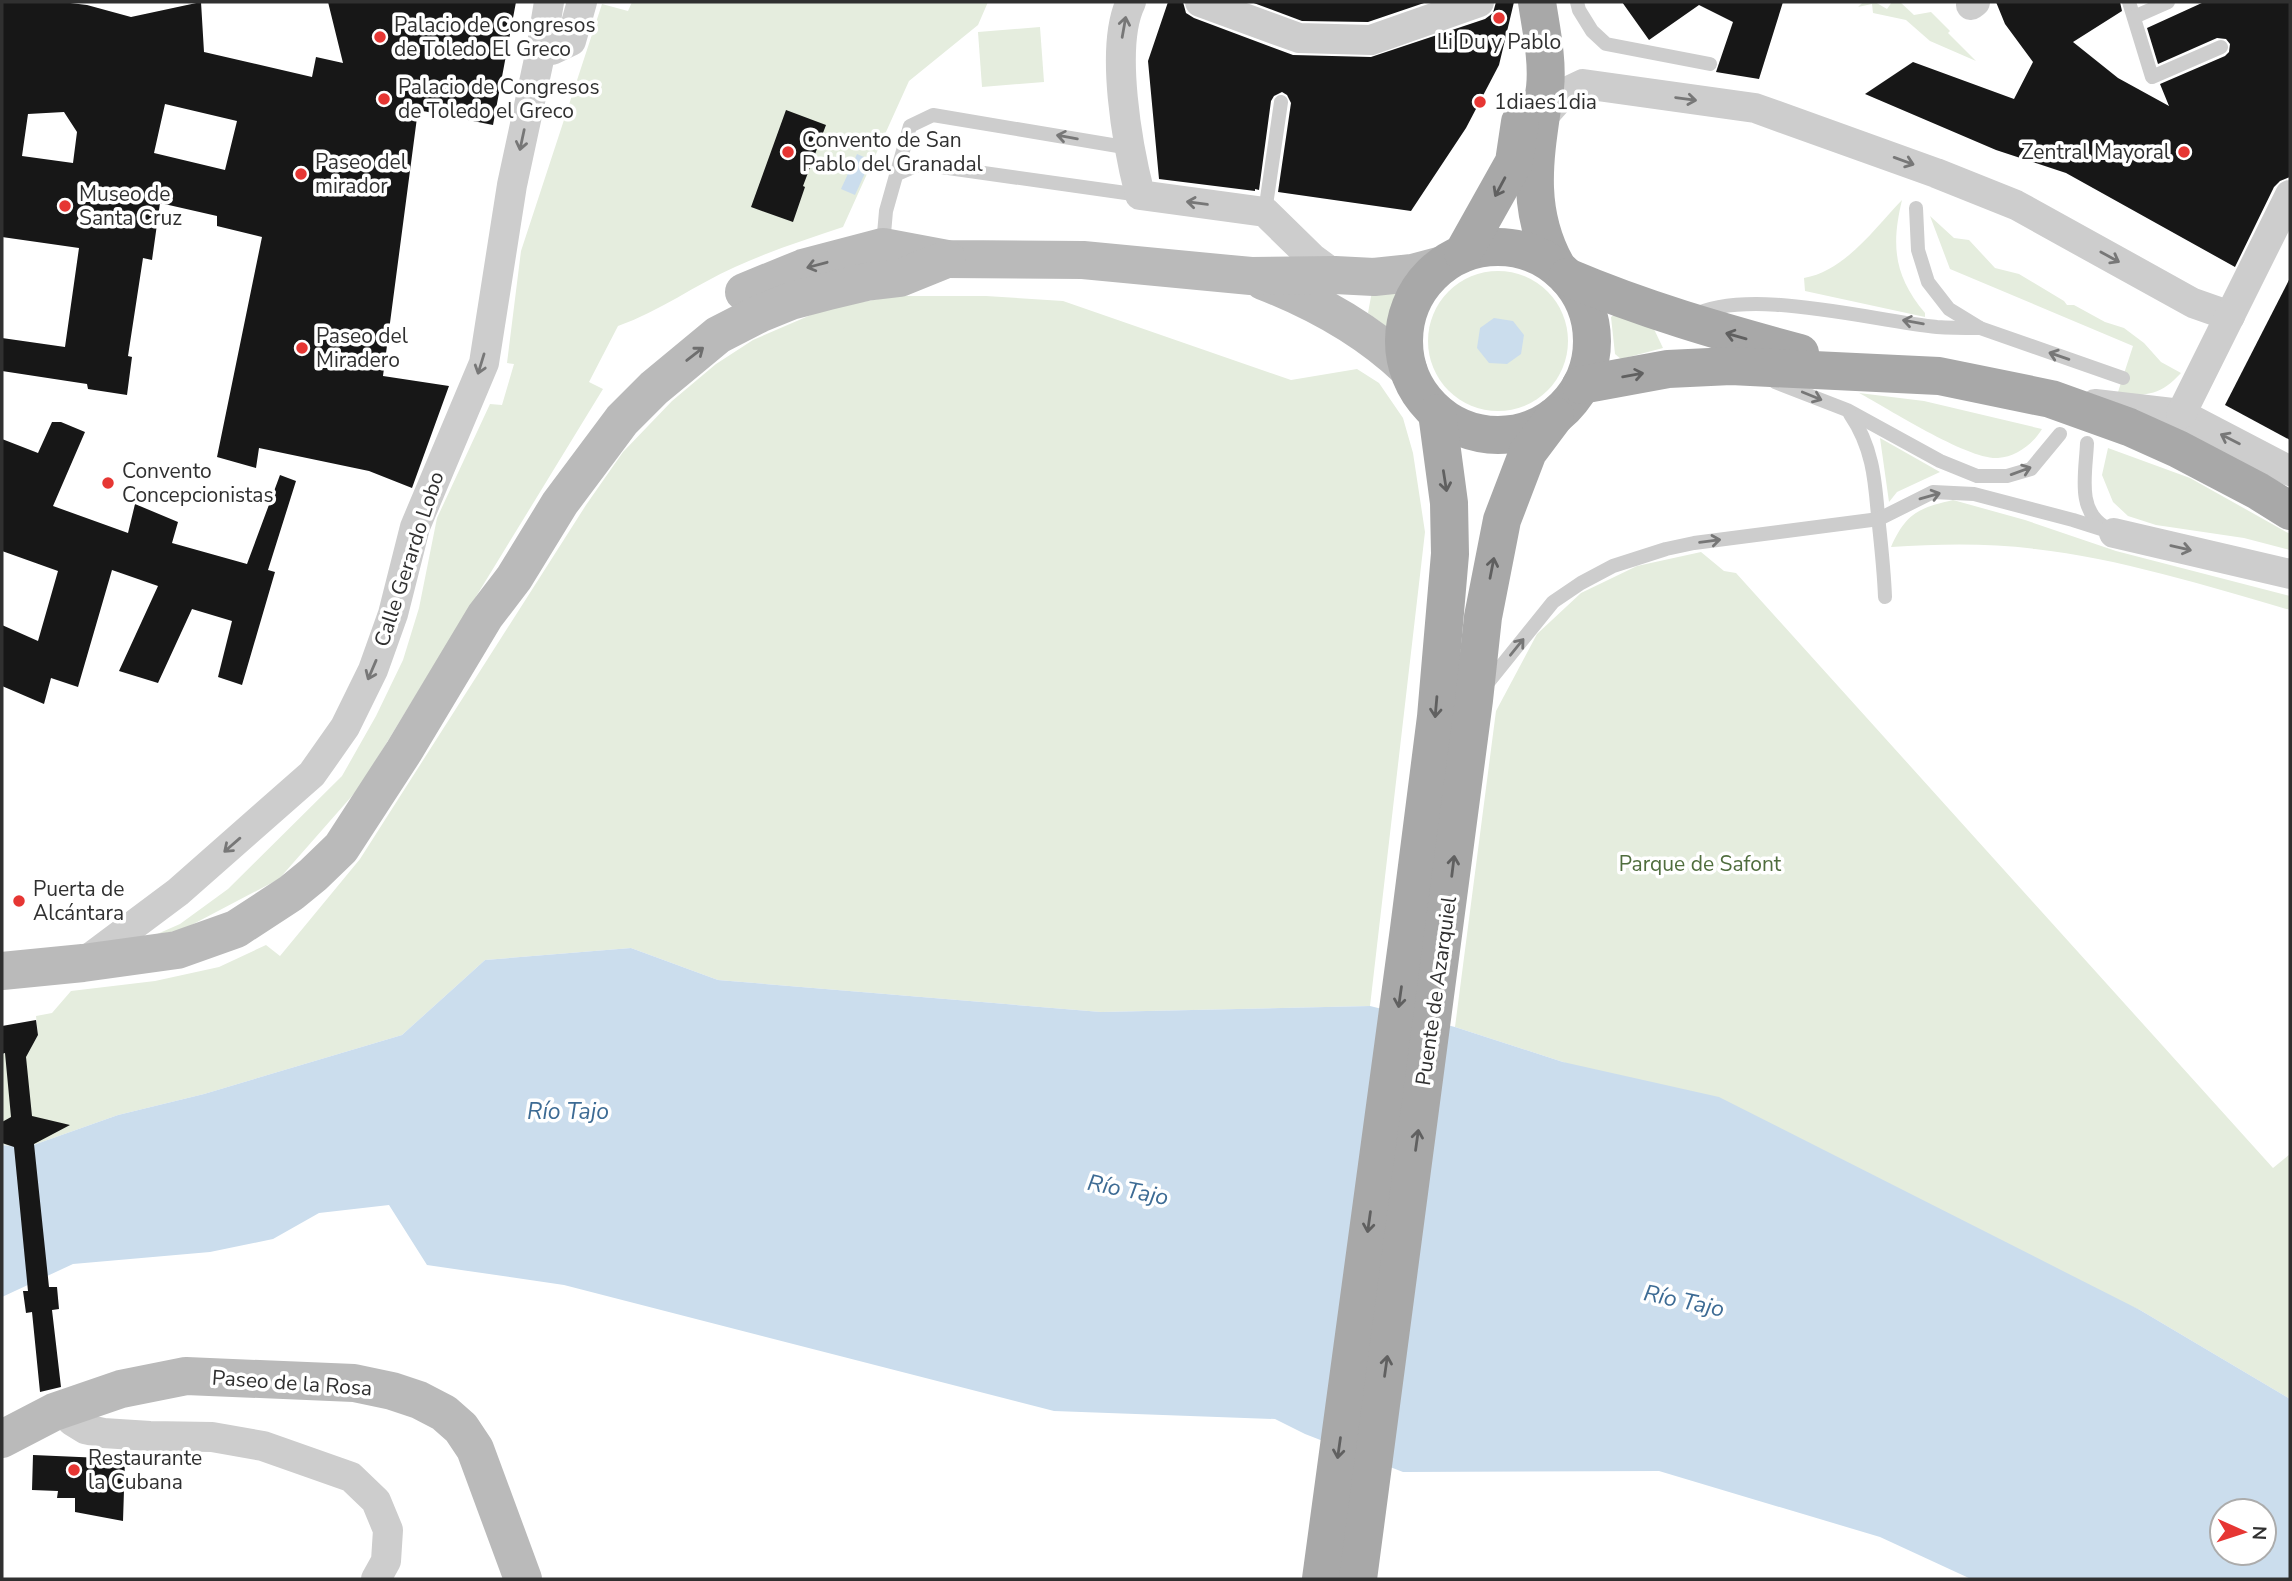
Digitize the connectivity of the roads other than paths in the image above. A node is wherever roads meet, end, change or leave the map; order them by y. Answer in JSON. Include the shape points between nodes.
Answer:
{"nodes":[{"id":1,"x":549,"y":2,"type":"edge"},
{"id":2,"x":582,"y":2,"type":"edge"},
{"id":3,"x":1131,"y":2,"type":"edge"},
{"id":4,"x":1200,"y":2,"type":"edge"},
{"id":5,"x":1479,"y":2,"type":"edge"},
{"id":6,"x":1537,"y":2,"type":"edge"},
{"id":7,"x":1577,"y":2,"type":"edge"},
{"id":8,"x":2129,"y":2,"type":"edge"},
{"id":9,"x":2168,"y":2,"type":"edge"},
{"id":10,"x":2134,"y":17,"type":"junction"},
{"id":11,"x":2221,"y":47,"type":"dead end"},
{"id":12,"x":541,"y":50,"type":"junction"},
{"id":13,"x":1710,"y":64,"type":"dead end"},
{"id":14,"x":1281,"y":102,"type":"dead end"},
{"id":15,"x":1539,"y":121,"type":"junction"},
{"id":16,"x":1132,"y":155,"type":"junction"},
{"id":17,"x":897,"y":174,"type":"junction"},
{"id":18,"x":1140,"y":195,"type":"junction"},
{"id":19,"x":1916,"y":208,"type":"dead end"},
{"id":20,"x":2287,"y":208,"type":"edge"},
{"id":21,"x":1265,"y":212,"type":"junction"},
{"id":22,"x":883,"y":247,"type":"junction"},
{"id":23,"x":947,"y":259,"type":"junction"},
{"id":24,"x":1452,"y":259,"type":"junction"},
{"id":25,"x":1562,"y":272,"type":"junction"},
{"id":26,"x":1335,"y":275,"type":"junction"},
{"id":27,"x":1251,"y":276,"type":"junction"},
{"id":28,"x":2193,"y":303,"type":"junction"},
{"id":29,"x":2230,"y":316,"type":"junction"},
{"id":30,"x":1684,"y":320,"type":"junction"},
{"id":31,"x":1980,"y":328,"type":"junction"},
{"id":32,"x":2215,"y":345,"type":"junction"},
{"id":33,"x":1731,"y":366,"type":"junction"},
{"id":34,"x":1408,"y":369,"type":"junction"},
{"id":35,"x":1873,"y":373,"type":"junction"},
{"id":36,"x":2123,"y":378,"type":"dead end"},
{"id":37,"x":1581,"y":385,"type":"junction"},
{"id":38,"x":1847,"y":410,"type":"junction"},
{"id":39,"x":1437,"y":413,"type":"junction"},
{"id":40,"x":2181,"y":414,"type":"junction"},
{"id":41,"x":1555,"y":416,"type":"junction"},
{"id":42,"x":2056,"y":417,"type":"junction"},
{"id":43,"x":2087,"y":443,"type":"dead end"},
{"id":44,"x":2290,"y":471,"type":"edge"},
{"id":45,"x":2290,"y":511,"type":"edge"},
{"id":46,"x":1879,"y":519,"type":"junction"},
{"id":47,"x":2114,"y":533,"type":"junction"},
{"id":48,"x":2290,"y":574,"type":"edge"},
{"id":49,"x":1885,"y":597,"type":"dead end"},
{"id":50,"x":485,"y":616,"type":"junction"},
{"id":51,"x":1474,"y":700,"type":"junction"},
{"id":52,"x":1427,"y":931,"type":"junction"},
{"id":53,"x":83,"y":963,"type":"junction"},
{"id":54,"x":2,"y":972,"type":"edge"},
{"id":55,"x":66,"y":1408,"type":"junction"},
{"id":56,"x":2,"y":1439,"type":"edge"},
{"id":57,"x":521,"y":1576,"type":"edge"},
{"id":58,"x":1333,"y":1578,"type":"edge"},
{"id":59,"x":376,"y":1579,"type":"edge"}],
"edges":[{"from":1,"to":12,"type":"street","name":"Calle Gerardo Lobo"},
{"from":2,"to":12,"type":"street","via":[[571,40]]},
{"from":16,"to":3,"type":"street","one_way":true,"via":[[1120,49]]},
{"from":4,"to":5,"type":"street","via":[[1300,38],[1371,40]]},
{"from":6,"to":15,"type":"main road","via":[[1545,86]]},
{"from":6,"to":24,"type":"main road","one_way":true,"via":[[1514,162]]},
{"from":7,"to":13,"type":"lane","via":[[1592,31],[1606,44]]},
{"from":8,"to":10,"type":"lane"},
{"from":9,"to":10,"type":"lane"},
{"from":10,"to":11,"type":"lane","via":[[2152,77]]},
{"from":12,"to":53,"type":"street","name":"Calle Gerardo Lobo","one_way":true,"via":[[512,185],[484,363],[415,527],[389,625],[345,727],[312,774],[178,892]]},
{"from":14,"to":21,"type":"lane"},
{"from":15,"to":25,"type":"main road","via":[[1538,224]]},
{"from":15,"to":28,"type":"street","one_way":true,"via":[[1564,93],[1583,85],[1755,108],[2016,205]]},
{"from":16,"to":17,"type":"lane","one_way":true,"via":[[1118,146],[933,115],[910,126]]},
{"from":16,"to":18,"type":"street"},
{"from":17,"to":18,"type":"lane","via":[[920,164]]},
{"from":17,"to":22,"type":"lane","via":[[886,211]]},
{"from":21,"to":18,"type":"street","one_way":true},
{"from":19,"to":31,"type":"lane","via":[[1918,250],[1928,282],[1950,309]]},
{"from":20,"to":29,"type":"street"},
{"from":21,"to":26,"type":"street"},
{"from":22,"to":23,"type":"street"},
{"from":22,"to":50,"type":"street","one_way":true,"via":[[803,268],[730,299],[670,341],[632,376],[539,505]]},
{"from":23,"to":27,"type":"street","via":[[1083,260]]},
{"from":50,"to":23,"type":"street","one_way":true,"via":[[622,420],[718,335],[791,300],[900,278]]},
{"from":24,"to":25,"type":"main road","via":[[1487,247],[1512,248],[1535,254]]},
{"from":24,"to":26,"type":"street","via":[[1412,273]]},
{"from":24,"to":34,"type":"main road","via":[[1421,286],[1408,312],[1404,341]]},
{"from":25,"to":30,"type":"main road","via":[[1611,296]]},
{"from":25,"to":37,"type":"main road","via":[[1583,301],[1591,328],[1591,357]]},
{"from":26,"to":27,"type":"street"},
{"from":27,"to":34,"type":"street","via":[[1345,319]]},
{"from":28,"to":29,"type":"street"},
{"from":28,"to":32,"type":"street"},
{"from":29,"to":32,"type":"street"},
{"from":31,"to":30,"type":"lane","one_way":true,"via":[[1936,327],[1785,305],[1708,307]]},
{"from":35,"to":30,"type":"main road","one_way":true},
{"from":36,"to":31,"type":"lane","one_way":true},
{"from":32,"to":40,"type":"street"},
{"from":33,"to":35,"type":"main road"},
{"from":37,"to":33,"type":"main road","one_way":true,"via":[[1668,369]]},
{"from":33,"to":38,"type":"lane","one_way":true},
{"from":34,"to":39,"type":"main road","via":[[1419,393]]},
{"from":35,"to":42,"type":"main road","via":[[1939,376]]},
{"from":37,"to":41,"type":"main road"},
{"from":38,"to":42,"type":"lane","one_way":true,"via":[[1977,476],[2007,476],[2031,469]]},
{"from":38,"to":46,"type":"lane","via":[[1872,461]]},
{"from":39,"to":41,"type":"main road","via":[[1464,429],[1495,436],[1527,431]]},
{"from":39,"to":52,"type":"main road","name":"Puente de Azarquiel","one_way":true,"via":[[1449,503],[1450,554],[1436,717]]},
{"from":40,"to":42,"type":"street"},
{"from":44,"to":40,"type":"street","one_way":true},
{"from":51,"to":41,"type":"main road","name":"Puente de Azarquiel","one_way":true,"via":[[1483,617],[1502,520],[1528,452]]},
{"from":42,"to":45,"type":"main road","via":[[2129,427]]},
{"from":43,"to":47,"type":"lane","via":[[2085,495],[2092,520]]},
{"from":46,"to":47,"type":"lane","one_way":true,"via":[[1933,492],[1975,494]]},
{"from":46,"to":49,"type":"lane"},
{"from":51,"to":46,"type":"lane","one_way":true,"via":[[1553,602],[1613,566],[1694,543]]},
{"from":47,"to":48,"type":"street","one_way":true},
{"from":50,"to":53,"type":"street","via":[[365,813],[341,848],[313,875],[263,913],[208,940],[177,950]]},
{"from":52,"to":51,"type":"main road","name":"Puente de Azarquiel","one_way":true},
{"from":52,"to":58,"type":"main road","name":"Puente de Azarquiel"},
{"from":53,"to":54,"type":"street"},
{"from":55,"to":56,"type":"street","name":"Paseo de la Rosa"},
{"from":55,"to":57,"type":"street","name":"Paseo de la Rosa","via":[[121,1389],[186,1376],[354,1383],[419,1400],[444,1413],[475,1449]]},
{"from":55,"to":59,"type":"street","via":[[72,1421],[85,1429],[212,1437],[263,1446],[351,1477],[376,1501],[388,1530],[386,1562]]}]}
